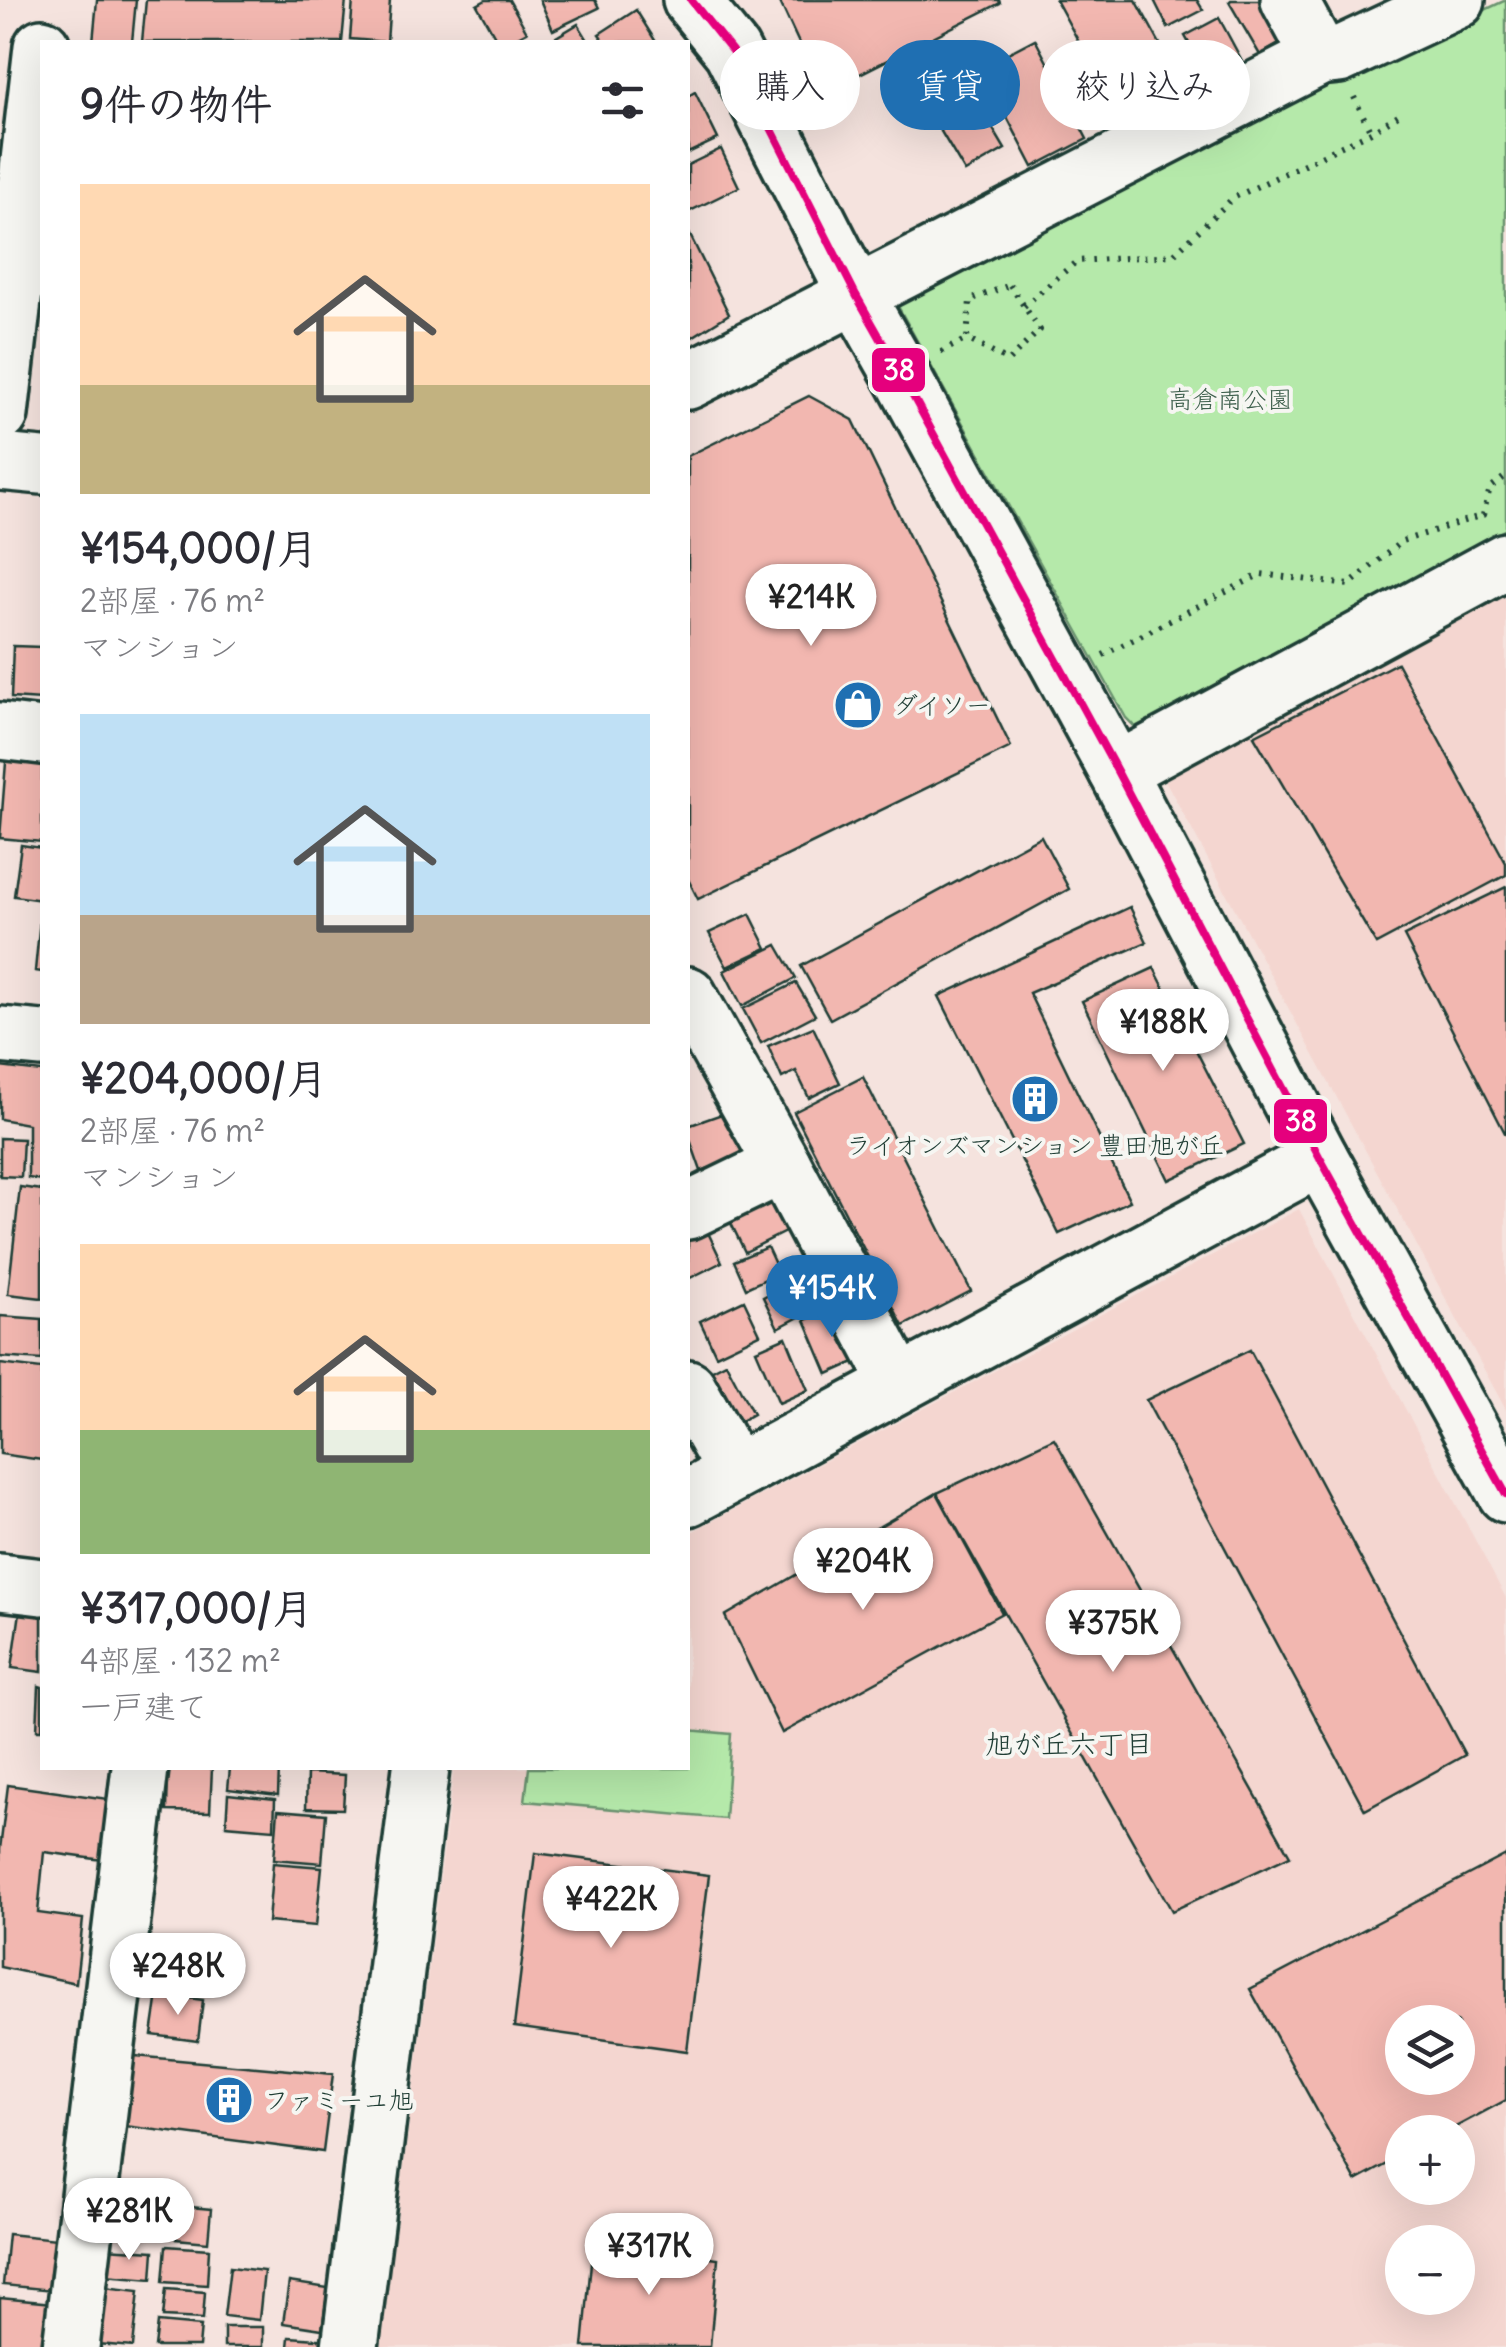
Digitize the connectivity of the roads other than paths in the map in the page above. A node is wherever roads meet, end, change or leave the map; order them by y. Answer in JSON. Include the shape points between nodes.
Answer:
{"nodes":[{"id":1,"x":48,"y":0,"type":"edge"},
{"id":2,"x":691,"y":0,"type":"edge"},
{"id":3,"x":1289,"y":0,"type":"edge"},
{"id":4,"x":1457,"y":0,"type":"edge"},
{"id":5,"x":43,"y":40,"type":"edge"},
{"id":6,"x":1320,"y":57,"type":"junction"},
{"id":7,"x":40,"y":70,"type":"edge"},
{"id":8,"x":856,"y":295,"type":"junction"},
{"id":9,"x":690,"y":379,"type":"edge"},
{"id":10,"x":0,"y":414,"type":"edge"},
{"id":11,"x":0,"y":462,"type":"edge"},
{"id":12,"x":40,"y":466,"type":"edge"},
{"id":13,"x":1506,"y":561,"type":"edge"},
{"id":14,"x":0,"y":731,"type":"edge"},
{"id":15,"x":40,"y":736,"type":"edge"},
{"id":16,"x":1116,"y":770,"type":"junction"},
{"id":17,"x":690,"y":998,"type":"edge"},
{"id":18,"x":0,"y":1035,"type":"edge"},
{"id":19,"x":40,"y":1039,"type":"edge"},
{"id":20,"x":1320,"y":1158,"type":"junction"},
{"id":21,"x":783,"y":1165,"type":"junction"},
{"id":22,"x":690,"y":1210,"type":"edge"},
{"id":23,"x":899,"y":1384,"type":"junction"},
{"id":24,"x":690,"y":1392,"type":"edge"},
{"id":25,"x":735,"y":1472,"type":"junction"},
{"id":26,"x":1506,"y":1494,"type":"edge"},
{"id":27,"x":690,"y":1497,"type":"edge"},
{"id":28,"x":0,"y":1582,"type":"edge"},
{"id":29,"x":40,"y":1587,"type":"edge"},
{"id":30,"x":140,"y":1770,"type":"edge"},
{"id":31,"x":421,"y":1770,"type":"edge"},
{"id":32,"x":72,"y":2347,"type":"edge"},
{"id":33,"x":350,"y":2347,"type":"edge"}],
"edges":[{"from":1,"to":5,"type":"street"},
{"from":2,"to":8,"type":"street","via":[[732,51]]},
{"from":3,"to":6,"type":"street"},
{"from":4,"to":6,"type":"street","via":[[1339,55]]},
{"from":6,"to":8,"type":"street"},
{"from":7,"to":10,"type":"street"},
{"from":8,"to":9,"type":"street"},
{"from":8,"to":16,"type":"street"},
{"from":11,"to":12,"type":"street"},
{"from":13,"to":16,"type":"street"},
{"from":14,"to":15,"type":"street"},
{"from":16,"to":20,"type":"street"},
{"from":17,"to":21,"type":"street"},
{"from":18,"to":19,"type":"street"},
{"from":20,"to":23,"type":"street"},
{"from":20,"to":26,"type":"street"},
{"from":21,"to":22,"type":"street"},
{"from":21,"to":23,"type":"street"},
{"from":23,"to":25,"type":"street"},
{"from":24,"to":25,"type":"street"},
{"from":25,"to":27,"type":"street"},
{"from":28,"to":29,"type":"street"},
{"from":30,"to":32,"type":"street"},
{"from":31,"to":33,"type":"street"}]}
